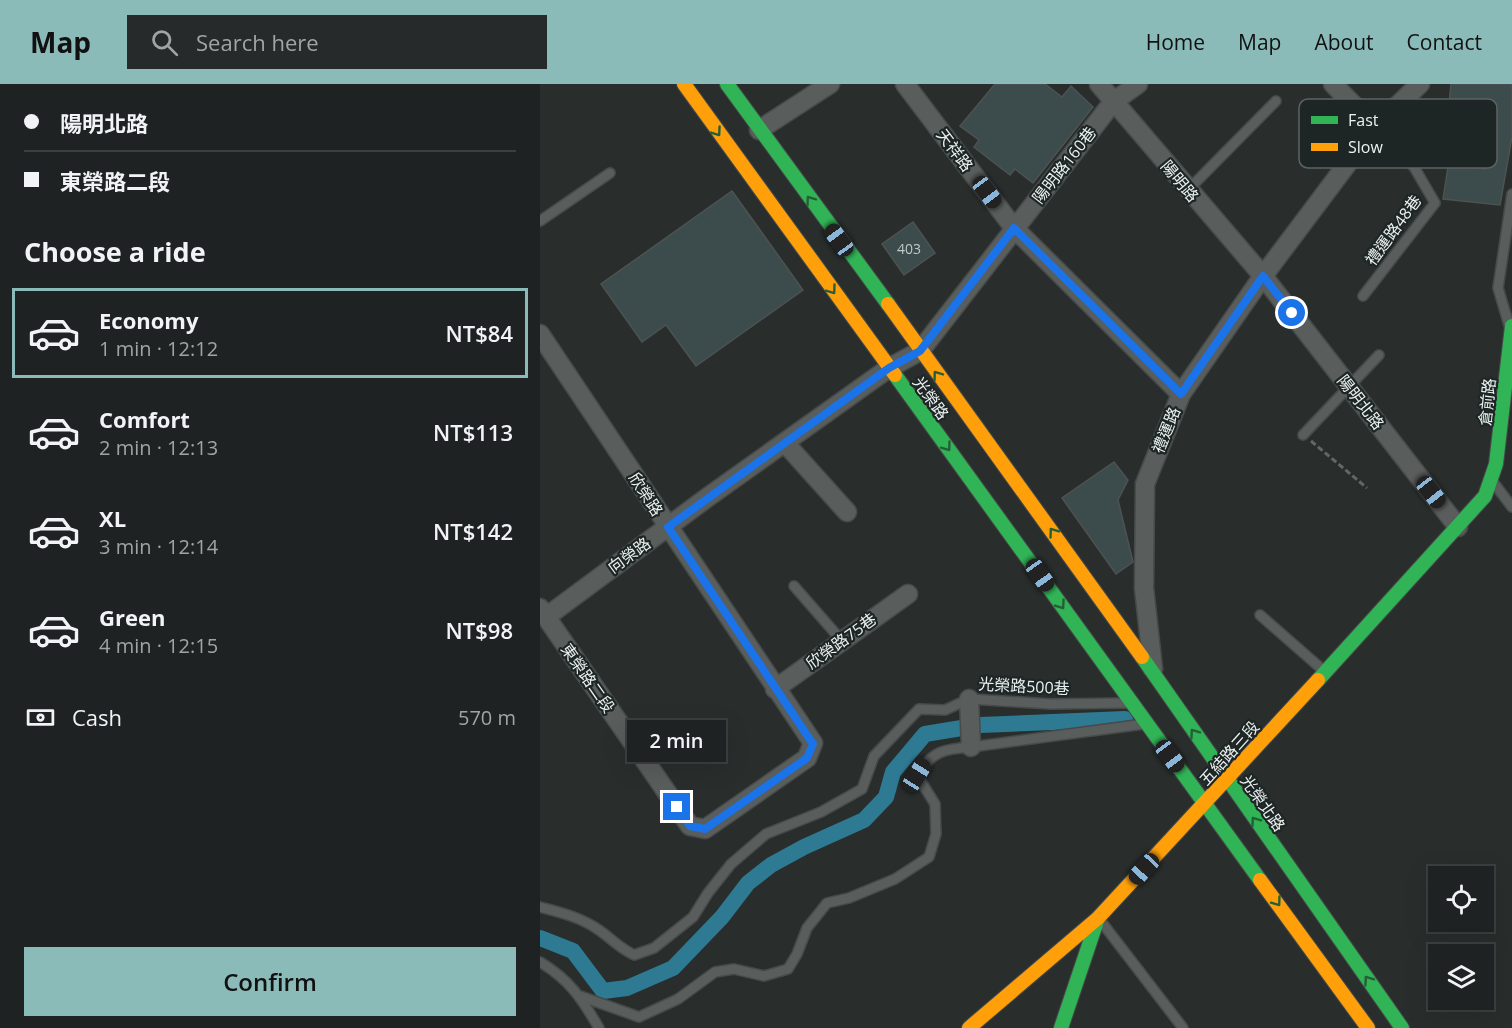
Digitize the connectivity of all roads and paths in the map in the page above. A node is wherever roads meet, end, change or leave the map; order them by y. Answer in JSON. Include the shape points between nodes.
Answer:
{"nodes":[{"id":1,"x":684,"y":84,"type":"edge"},
{"id":2,"x":727,"y":84,"type":"edge"},
{"id":3,"x":830,"y":84,"type":"edge"},
{"id":4,"x":905,"y":84,"type":"edge"},
{"id":5,"x":1099,"y":84,"type":"edge"},
{"id":6,"x":1138,"y":84,"type":"edge"},
{"id":7,"x":1333,"y":84,"type":"edge"},
{"id":8,"x":1420,"y":84,"type":"edge"},
{"id":9,"x":1348,"y":99,"type":"edge"},
{"id":10,"x":1404,"y":99,"type":"edge"},
{"id":11,"x":1276,"y":100,"type":"dead end"},
{"id":12,"x":1113,"y":102,"type":"junction"},
{"id":13,"x":759,"y":130,"type":"junction"},
{"id":14,"x":1344,"y":168,"type":"edge"},
{"id":15,"x":1415,"y":168,"type":"edge"},
{"id":16,"x":610,"y":173,"type":"dead end"},
{"id":17,"x":1188,"y":190,"type":"junction"},
{"id":18,"x":1512,"y":194,"type":"edge"},
{"id":19,"x":540,"y":221,"type":"edge"},
{"id":20,"x":1014,"y":228,"type":"junction"},
{"id":21,"x":1263,"y":276,"type":"junction"},
{"id":22,"x":1363,"y":296,"type":"dead end"},
{"id":23,"x":1512,"y":331,"type":"edge"},
{"id":24,"x":540,"y":334,"type":"edge"},
{"id":25,"x":920,"y":351,"type":"junction"},
{"id":26,"x":1378,"y":355,"type":"dead end"},
{"id":27,"x":889,"y":368,"type":"junction"},
{"id":28,"x":1349,"y":387,"type":"junction"},
{"id":29,"x":1181,"y":394,"type":"junction"},
{"id":30,"x":1303,"y":435,"type":"joint"},
{"id":31,"x":785,"y":443,"type":"junction"},
{"id":32,"x":1491,"y":480,"type":"junction"},
{"id":33,"x":1367,"y":488,"type":"dead end"},
{"id":34,"x":1512,"y":507,"type":"edge"},
{"id":35,"x":848,"y":512,"type":"dead end"},
{"id":36,"x":668,"y":527,"type":"junction"},
{"id":37,"x":1458,"y":527,"type":"junction"},
{"id":38,"x":794,"y":586,"type":"dead end"},
{"id":39,"x":908,"y":594,"type":"dead end"},
{"id":40,"x":1100,"y":596,"type":"joint"},
{"id":41,"x":543,"y":613,"type":"edge"},
{"id":42,"x":1260,"y":615,"type":"dead end"},
{"id":43,"x":842,"y":641,"type":"junction"},
{"id":44,"x":1325,"y":671,"type":"junction"},
{"id":45,"x":1154,"y":676,"type":"junction"},
{"id":46,"x":775,"y":689,"type":"junction"},
{"id":47,"x":969,"y":699,"type":"junction"},
{"id":48,"x":1131,"y":703,"type":"junction"},
{"id":49,"x":1147,"y":724,"type":"junction"},
{"id":50,"x":813,"y":744,"type":"joint"},
{"id":51,"x":971,"y":747,"type":"junction"},
{"id":52,"x":1227,"y":781,"type":"junction"},
{"id":53,"x":1206,"y":803,"type":"junction"},
{"id":54,"x":540,"y":908,"type":"edge"},
{"id":55,"x":1098,"y":918,"type":"junction"},
{"id":56,"x":540,"y":962,"type":"edge"},
{"id":57,"x":580,"y":996,"type":"junction"},
{"id":58,"x":599,"y":1028,"type":"edge"},
{"id":59,"x":969,"y":1028,"type":"edge"},
{"id":60,"x":1061,"y":1028,"type":"edge"},
{"id":61,"x":1183,"y":1028,"type":"edge"},
{"id":62,"x":1368,"y":1028,"type":"edge"},
{"id":63,"x":1402,"y":1028,"type":"edge"}],
"edges":[{"from":1,"to":27,"type":"street","name":"光榮路","one_way":true},
{"from":2,"to":13,"type":"street","name":"光榮路"},
{"from":3,"to":13,"type":"street"},
{"from":4,"to":20,"type":"street","name":"天祥路"},
{"from":5,"to":12,"type":"street","name":"陽明路"},
{"from":6,"to":12,"type":"street","name":"陽明路160巷"},
{"from":7,"to":9,"type":"street"},
{"from":8,"to":10,"type":"street","name":"禮運路"},
{"from":11,"to":17,"type":"lane"},
{"from":12,"to":17,"type":"street","name":"陽明路"},
{"from":12,"to":20,"type":"street","name":"陽明路160巷"},
{"from":25,"to":13,"type":"street","name":"光榮路","one_way":true},
{"from":14,"to":21,"type":"street","name":"禮運路"},
{"from":15,"to":22,"type":"lane","name":"禮運路48巷","via":[[1435,203]]},
{"from":16,"to":19,"type":"lane"},
{"from":17,"to":21,"type":"street","name":"陽明路"},
{"from":18,"to":23,"type":"lane","via":[[1498,288]]},
{"from":20,"to":25,"type":"street","name":"陽明路160巷"},
{"from":20,"to":29,"type":"street","name":"天祥路"},
{"from":21,"to":28,"type":"street","name":"陽明北路"},
{"from":21,"to":29,"type":"street","name":"禮運路"},
{"from":23,"to":32,"type":"street","name":"倉前路"},
{"from":24,"to":36,"type":"street","name":"欣榮路"},
{"from":25,"to":27,"type":"street","name":"向榮路"},
{"from":40,"to":25,"type":"street","name":"光榮路","one_way":true},
{"from":26,"to":28,"type":"lane"},
{"from":27,"to":31,"type":"street","name":"向榮路"},
{"from":27,"to":48,"type":"street","name":"光榮路","one_way":true},
{"from":28,"to":30,"type":"lane"},
{"from":28,"to":37,"type":"street","name":"陽明北路"},
{"from":29,"to":45,"type":"street","name":"禮運路","via":[[1145,484],[1144,588]]},
{"from":30,"to":33,"type":"path"},
{"from":31,"to":35,"type":"street"},
{"from":31,"to":36,"type":"street","name":"向榮路"},
{"from":32,"to":34,"type":"lane"},
{"from":32,"to":37,"type":"street","name":"五結路三段","via":[[1485,496]]},
{"from":36,"to":41,"type":"street","name":"向榮路"},
{"from":36,"to":46,"type":"street","name":"欣榮路"},
{"from":37,"to":44,"type":"street","name":"五結路三段"},
{"from":38,"to":43,"type":"lane"},
{"from":39,"to":43,"type":"street","name":"欣榮路75巷"},
{"from":40,"to":45,"type":"street","name":"光榮北路"},
{"from":41,"to":50,"type":"street","name":"東榮路二段","via":[[690,826],[705,829],[807,758]]},
{"from":42,"to":44,"type":"lane"},
{"from":43,"to":46,"type":"street","name":"欣榮路75巷"},
{"from":44,"to":52,"type":"street","name":"五結路三段"},
{"from":52,"to":45,"type":"street","name":"光榮北路","one_way":true},
{"from":46,"to":50,"type":"street","name":"欣榮路"},
{"from":47,"to":48,"type":"lane","name":"光榮路500巷"},
{"from":47,"to":51,"type":"street"},
{"from":47,"to":54,"type":"lane","name":"光榮路500巷","via":[[945,710],[919,709],[874,756],[862,789],[821,812],[766,834],[731,864],[693,917],[654,948],[634,955],[598,930],[562,912]]},
{"from":48,"to":49,"type":"street"},
{"from":49,"to":51,"type":"lane"},
{"from":49,"to":53,"type":"street"},
{"from":51,"to":57,"type":"lane","via":[[944,749],[925,762],[917,775],[935,804],[936,834],[930,857],[895,879],[827,903],[807,928],[788,969],[764,976],[734,969],[715,972],[678,999],[639,1017]]},
{"from":52,"to":53,"type":"street","name":"五結路三段"},
{"from":63,"to":52,"type":"street","name":"光榮北路","one_way":true},
{"from":53,"to":55,"type":"street","name":"五結路三段"},
{"from":53,"to":62,"type":"street","one_way":true},
{"from":55,"to":59,"type":"street","name":"五結路三段"},
{"from":55,"to":60,"type":"street"},
{"from":55,"to":61,"type":"lane"},
{"from":56,"to":57,"type":"lane","via":[[557,972]]},
{"from":57,"to":58,"type":"lane"}]}
